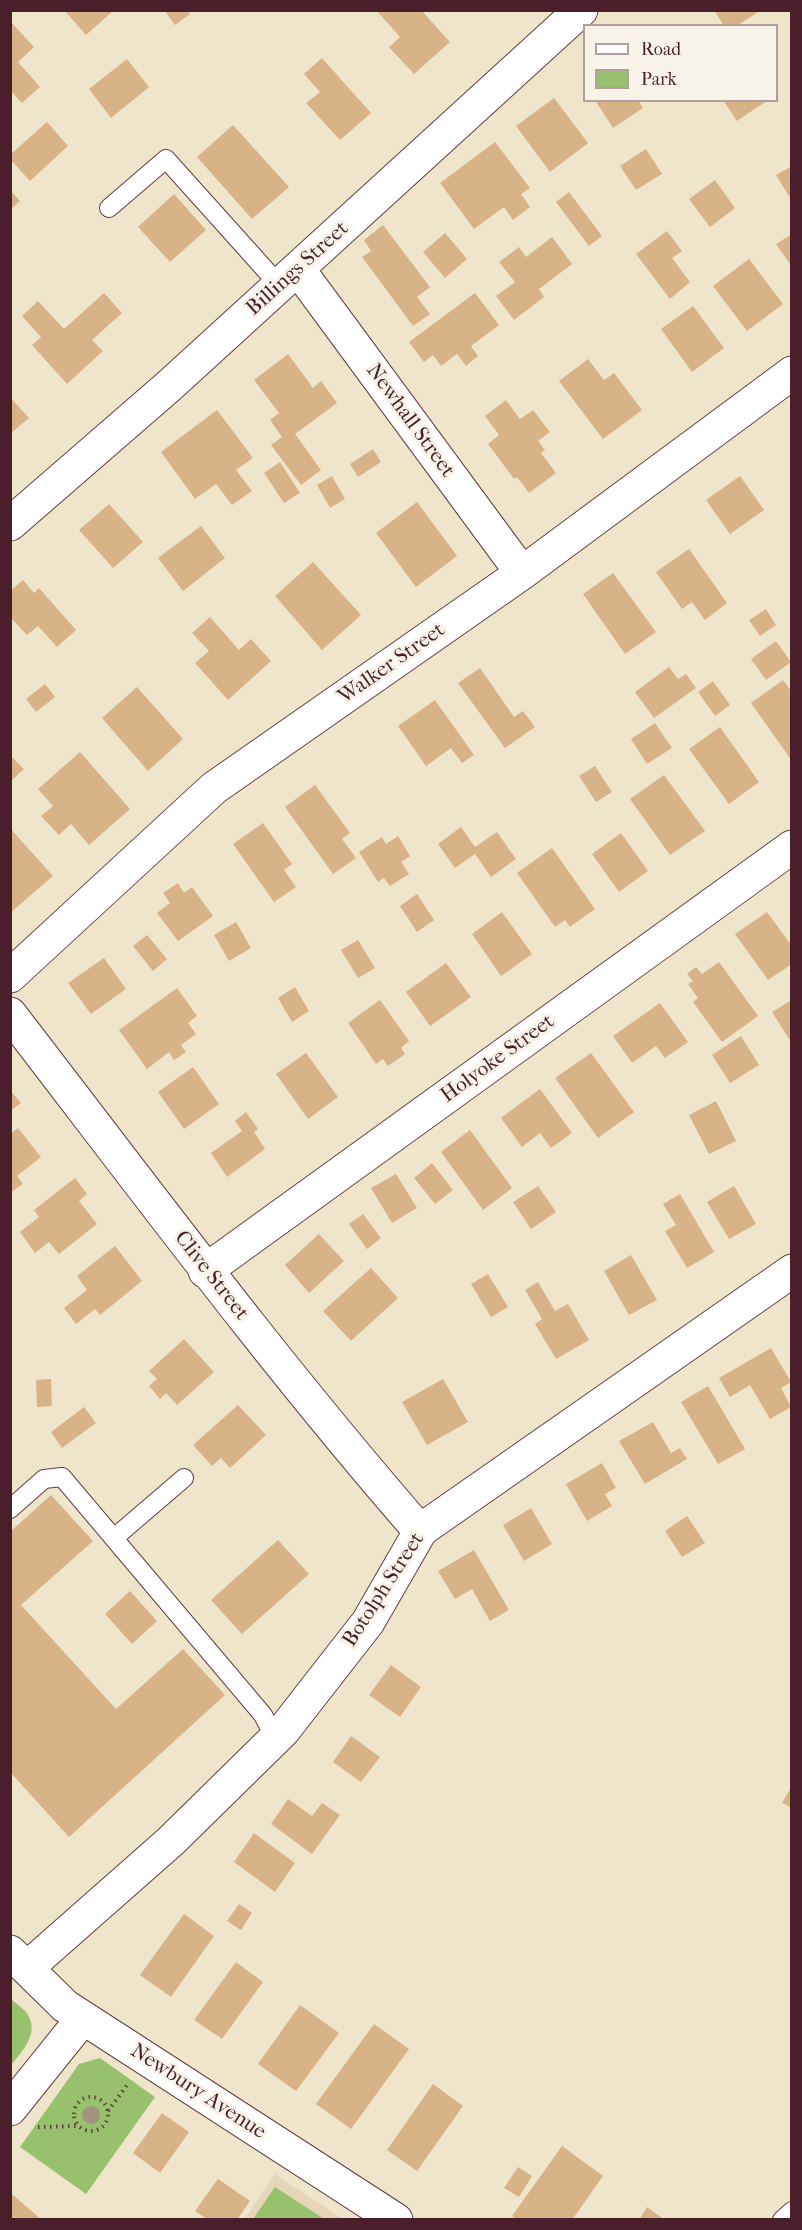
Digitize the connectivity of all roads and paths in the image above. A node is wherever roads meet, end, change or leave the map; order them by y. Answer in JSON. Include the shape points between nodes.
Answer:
{"nodes":[{"id":1,"x":581,"y":10,"type":"edge"},
{"id":2,"x":110,"y":208,"type":"dead end"},
{"id":3,"x":289,"y":278,"type":"junction"},
{"id":4,"x":792,"y":373,"type":"edge"},
{"id":5,"x":10,"y":524,"type":"edge"},
{"id":6,"x":522,"y":573,"type":"junction"},
{"id":7,"x":792,"y":847,"type":"edge"},
{"id":8,"x":10,"y":976,"type":"edge"},
{"id":9,"x":10,"y":1014,"type":"edge"},
{"id":10,"x":206,"y":1271,"type":"junction"},
{"id":11,"x":792,"y":1271,"type":"edge"},
{"id":12,"x":184,"y":1478,"type":"dead end"},
{"id":13,"x":10,"y":1509,"type":"edge"},
{"id":14,"x":420,"y":1532,"type":"junction"},
{"id":15,"x":114,"y":1538,"type":"junction"},
{"id":16,"x":275,"y":1738,"type":"junction"},
{"id":17,"x":19,"y":1960,"type":"edge"},
{"id":18,"x":83,"y":2018,"type":"junction"},
{"id":19,"x":128,"y":2084,"type":"dead end"},
{"id":20,"x":108,"y":2110,"type":"junction"},
{"id":21,"x":23,"y":2118,"type":"edge"},
{"id":22,"x":79,"y":2126,"type":"junction"},
{"id":23,"x":792,"y":2211,"type":"edge"},
{"id":24,"x":396,"y":2220,"type":"edge"},
{"id":25,"x":782,"y":2220,"type":"edge"}],
"edges":[{"from":1,"to":3,"type":"street","name":"Billings Street"},
{"from":2,"to":3,"type":"lane","via":[[166,159]]},
{"from":3,"to":5,"type":"street","name":"Billings Street"},
{"from":3,"to":6,"type":"street","name":"Newhall Street"},
{"from":4,"to":6,"type":"street","name":"Walker Street"},
{"from":6,"to":8,"type":"street","name":"Walker Street","via":[[214,788]]},
{"from":7,"to":10,"type":"street","name":"Holyoke Street"},
{"from":9,"to":10,"type":"street","name":"Clive Street"},
{"from":10,"to":14,"type":"street","name":"Clive Street"},
{"from":11,"to":14,"type":"street","name":"Botolph Street"},
{"from":12,"to":15,"type":"lane"},
{"from":13,"to":15,"type":"lane","via":[[44,1479],[62,1477]]},
{"from":14,"to":16,"type":"street","name":"Botolph Street","via":[[368,1622]]},
{"from":15,"to":16,"type":"lane","via":[[263,1715]]},
{"from":16,"to":17,"type":"street","name":"Botolph Street","via":[[171,1841]]},
{"from":17,"to":18,"type":"street","name":"Newbury Avenue","via":[[65,2007]]},
{"from":18,"to":21,"type":"street"},
{"from":18,"to":24,"type":"street","name":"Newbury Avenue"},
{"from":19,"to":20,"type":"path"},
{"from":20,"to":22,"type":"path","via":[[103,2127],[86,2131]]},
{"from":20,"to":22,"type":"path","via":[[96,2098],[80,2102],[74,2118]]},
{"from":21,"to":22,"type":"path"},
{"from":23,"to":25,"type":"lane"}]}
